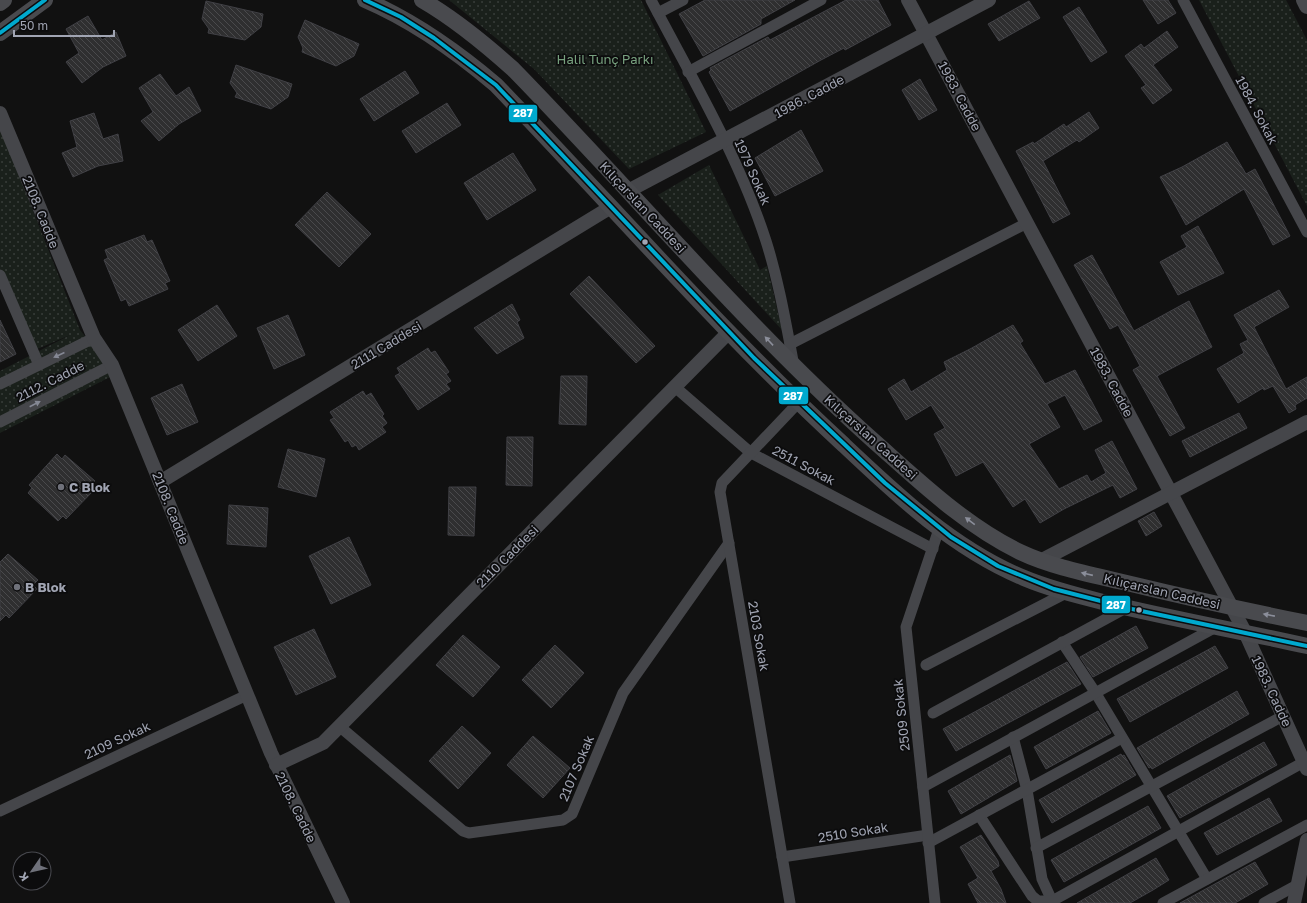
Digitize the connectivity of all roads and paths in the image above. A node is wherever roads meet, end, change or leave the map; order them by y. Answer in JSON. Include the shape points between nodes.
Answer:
{"nodes":[{"id":1,"x":4,"y":0,"type":"edge"},
{"id":2,"x":45,"y":0,"type":"edge"},
{"id":3,"x":365,"y":0,"type":"edge"},
{"id":4,"x":422,"y":0,"type":"edge"},
{"id":5,"x":651,"y":0,"type":"edge"},
{"id":6,"x":683,"y":0,"type":"edge"},
{"id":7,"x":821,"y":0,"type":"edge"},
{"id":8,"x":908,"y":0,"type":"edge"},
{"id":9,"x":989,"y":0,"type":"edge"},
{"id":10,"x":1183,"y":0,"type":"edge"},
{"id":11,"x":1304,"y":0,"type":"edge"},
{"id":12,"x":0,"y":3,"type":"edge"},
{"id":13,"x":1307,"y":6,"type":"edge"},
{"id":14,"x":658,"y":13,"type":"junction"},
{"id":15,"x":0,"y":33,"type":"edge"},
{"id":16,"x":926,"y":33,"type":"junction"},
{"id":17,"x":688,"y":72,"type":"junction"},
{"id":18,"x":0,"y":113,"type":"edge"},
{"id":19,"x":724,"y":140,"type":"junction"},
{"id":20,"x":628,"y":191,"type":"junction"},
{"id":21,"x":611,"y":207,"type":"junction"},
{"id":22,"x":1027,"y":222,"type":"junction"},
{"id":23,"x":1307,"y":232,"type":"edge"},
{"id":24,"x":0,"y":275,"type":"edge"},
{"id":25,"x":728,"y":333,"type":"junction"},
{"id":26,"x":94,"y":338,"type":"junction"},
{"id":27,"x":790,"y":344,"type":"junction"},
{"id":28,"x":112,"y":364,"type":"junction"},
{"id":29,"x":39,"y":365,"type":"junction"},
{"id":30,"x":795,"y":368,"type":"junction"},
{"id":31,"x":0,"y":384,"type":"edge"},
{"id":32,"x":675,"y":387,"type":"junction"},
{"id":33,"x":798,"y":403,"type":"junction"},
{"id":34,"x":0,"y":422,"type":"edge"},
{"id":35,"x":1307,"y":422,"type":"edge"},
{"id":36,"x":751,"y":453,"type":"junction"},
{"id":37,"x":160,"y":482,"type":"junction"},
{"id":38,"x":1171,"y":493,"type":"junction"},
{"id":39,"x":940,"y":529,"type":"junction"},
{"id":40,"x":729,"y":543,"type":"junction"},
{"id":41,"x":933,"y":549,"type":"junction"},
{"id":42,"x":1042,"y":560,"type":"junction"},
{"id":43,"x":1066,"y":592,"type":"junction"},
{"id":44,"x":1126,"y":608,"type":"junction"},
{"id":45,"x":1231,"y":608,"type":"junction"},
{"id":46,"x":1307,"y":623,"type":"edge"},
{"id":47,"x":1216,"y":627,"type":"junction"},
{"id":48,"x":1245,"y":632,"type":"junction"},
{"id":49,"x":1062,"y":642,"type":"junction"},
{"id":50,"x":1307,"y":646,"type":"edge"},
{"id":51,"x":926,"y":665,"type":"dead end"},
{"id":52,"x":1095,"y":692,"type":"junction"},
{"id":53,"x":247,"y":695,"type":"junction"},
{"id":54,"x":933,"y":713,"type":"dead end"},
{"id":55,"x":1283,"y":716,"type":"junction"},
{"id":56,"x":339,"y":726,"type":"junction"},
{"id":57,"x":1013,"y":737,"type":"junction"},
{"id":58,"x":1122,"y":738,"type":"junction"},
{"id":59,"x":276,"y":765,"type":"junction"},
{"id":60,"x":1306,"y":765,"type":"edge"},
{"id":61,"x":922,"y":787,"type":"junction"},
{"id":62,"x":1152,"y":787,"type":"junction"},
{"id":63,"x":1027,"y":790,"type":"junction"},
{"id":64,"x":0,"y":811,"type":"edge"},
{"id":65,"x":980,"y":815,"type":"junction"},
{"id":66,"x":1307,"y":825,"type":"edge"},
{"id":67,"x":1178,"y":832,"type":"junction"},
{"id":68,"x":928,"y":839,"type":"junction"},
{"id":69,"x":1307,"y":840,"type":"edge"},
{"id":70,"x":1036,"y":848,"type":"junction"},
{"id":71,"x":782,"y":857,"type":"junction"},
{"id":72,"x":1207,"y":879,"type":"junction"},
{"id":73,"x":1298,"y":885,"type":"junction"},
{"id":74,"x":1053,"y":902,"type":"edge"},
{"id":75,"x":343,"y":903,"type":"edge"},
{"id":76,"x":790,"y":903,"type":"edge"},
{"id":77,"x":935,"y":903,"type":"edge"},
{"id":78,"x":1163,"y":903,"type":"edge"},
{"id":79,"x":1264,"y":903,"type":"edge"},
{"id":80,"x":1294,"y":903,"type":"edge"}],
"edges":[{"from":1,"to":12,"type":"main road"},
{"from":2,"to":15,"type":"main road"},
{"from":3,"to":21,"type":"main road","name":"Kılıçarslan Caddesi","via":[[430,34],[496,84]]},
{"from":4,"to":20,"type":"main road","name":"Kılıçarslan Caddesi","via":[[479,39],[512,69]]},
{"from":5,"to":14,"type":"street","name":"1979 Sokak"},
{"from":6,"to":14,"type":"street"},
{"from":7,"to":17,"type":"street"},
{"from":8,"to":16,"type":"street","name":"1983. Cadde"},
{"from":9,"to":16,"type":"street","name":"1986. Cadde"},
{"from":10,"to":23,"type":"street","name":"1984. Sokak"},
{"from":11,"to":13,"type":"main road"},
{"from":14,"to":17,"type":"street","name":"1979 Sokak"},
{"from":16,"to":19,"type":"street","name":"1986. Cadde"},
{"from":16,"to":22,"type":"street","name":"1983. Cadde"},
{"from":17,"to":19,"type":"street","name":"1979 Sokak"},
{"from":18,"to":26,"type":"street","name":"2108. Cadde"},
{"from":19,"to":20,"type":"street","name":"1986. Cadde"},
{"from":19,"to":27,"type":"street","name":"1979 Sokak","via":[[766,241]]},
{"from":20,"to":21,"type":"main road"},
{"from":30,"to":20,"type":"main road","name":"Kılıçarslan Caddesi","one_way":true},
{"from":21,"to":25,"type":"main road","name":"Kılıçarslan Caddesi"},
{"from":21,"to":37,"type":"street","name":"2111 Caddesi"},
{"from":22,"to":27,"type":"street"},
{"from":22,"to":38,"type":"street","name":"1983. Cadde"},
{"from":24,"to":29,"type":"street"},
{"from":25,"to":32,"type":"street","name":"2110 Caddesi"},
{"from":25,"to":33,"type":"main road","name":"Kılıçarslan Caddesi"},
{"from":26,"to":28,"type":"street","name":"2108. Cadde"},
{"from":26,"to":29,"type":"street","name":"2112. Cadde","one_way":true},
{"from":27,"to":30,"type":"street","name":"1979 Sokak"},
{"from":34,"to":28,"type":"street","name":"2112. Cadde","one_way":true},
{"from":28,"to":37,"type":"street","name":"2108. Cadde"},
{"from":29,"to":31,"type":"street","name":"2112. Cadde"},
{"from":42,"to":30,"type":"main road","name":"Kılıçarslan Caddesi","one_way":true,"via":[[1001,542],[940,498]]},
{"from":32,"to":36,"type":"street","name":"2511 Sokak"},
{"from":32,"to":56,"type":"street","name":"2110 Caddesi"},
{"from":33,"to":36,"type":"street","name":"2103 Sokak"},
{"from":33,"to":39,"type":"main road","name":"Kılıçarslan Caddesi","via":[[861,462]]},
{"from":35,"to":38,"type":"street"},
{"from":36,"to":40,"type":"street","name":"2103 Sokak","via":[[720,487]]},
{"from":36,"to":41,"type":"street","name":"2511 Sokak"},
{"from":37,"to":53,"type":"street","name":"2108. Cadde"},
{"from":38,"to":42,"type":"street"},
{"from":38,"to":45,"type":"street","name":"1983. Cadde"},
{"from":39,"to":41,"type":"street","name":"2509 Sokak"},
{"from":39,"to":43,"type":"main road","name":"Kılıçarslan Caddesi","via":[[997,566],[1025,579]]},
{"from":40,"to":56,"type":"street","name":"2107 Sokak","via":[[623,693],[568,818],[463,832]]},
{"from":40,"to":71,"type":"street","name":"2103 Sokak"},
{"from":41,"to":61,"type":"street","name":"2509 Sokak","via":[[906,627]]},
{"from":45,"to":42,"type":"main road","name":"Kılıçarslan Caddesi","one_way":true,"via":[[1075,571]]},
{"from":43,"to":44,"type":"main road","name":"Kılıçarslan Caddesi"},
{"from":43,"to":51,"type":"street"},
{"from":44,"to":47,"type":"main road","name":"Kılıçarslan Caddesi"},
{"from":44,"to":49,"type":"street"},
{"from":46,"to":45,"type":"main road","name":"Kılıçarslan Caddesi","one_way":true},
{"from":45,"to":48,"type":"street","name":"1983. Cadde"},
{"from":47,"to":48,"type":"main road","name":"Kılıçarslan Caddesi"},
{"from":47,"to":52,"type":"street"},
{"from":48,"to":50,"type":"main road","name":"Kılıçarslan Caddesi"},
{"from":48,"to":55,"type":"street","name":"1983. Cadde"},
{"from":49,"to":52,"type":"street"},
{"from":49,"to":54,"type":"street"},
{"from":52,"to":57,"type":"street"},
{"from":52,"to":58,"type":"street"},
{"from":53,"to":59,"type":"street","name":"2108. Cadde"},
{"from":53,"to":64,"type":"street","name":"2109 Sokak"},
{"from":55,"to":60,"type":"street","name":"1983. Cadde"},
{"from":55,"to":62,"type":"street"},
{"from":56,"to":59,"type":"street","name":"2110 Caddesi","via":[[320,745]]},
{"from":57,"to":61,"type":"street"},
{"from":57,"to":63,"type":"street"},
{"from":58,"to":62,"type":"street"},
{"from":58,"to":63,"type":"street","name":"2510 Sokak"},
{"from":59,"to":75,"type":"street","name":"2108. Cadde"},
{"from":60,"to":67,"type":"street"},
{"from":61,"to":68,"type":"street","name":"2509 Sokak"},
{"from":62,"to":67,"type":"street"},
{"from":62,"to":70,"type":"street"},
{"from":63,"to":65,"type":"street","name":"2510 Sokak"},
{"from":63,"to":70,"type":"street"},
{"from":65,"to":68,"type":"street","name":"2510 Sokak"},
{"from":65,"to":74,"type":"street","via":[[1032,896],[1038,901]]},
{"from":66,"to":72,"type":"street"},
{"from":67,"to":72,"type":"street"},
{"from":67,"to":74,"type":"street"},
{"from":68,"to":71,"type":"street","name":"2510 Sokak"},
{"from":68,"to":77,"type":"street","name":"2509 Sokak"},
{"from":69,"to":73,"type":"street"},
{"from":70,"to":74,"type":"street","via":[[1042,879]]},
{"from":71,"to":76,"type":"street","name":"2103 Sokak"},
{"from":72,"to":78,"type":"street"},
{"from":73,"to":79,"type":"street"},
{"from":73,"to":80,"type":"street"}]}
